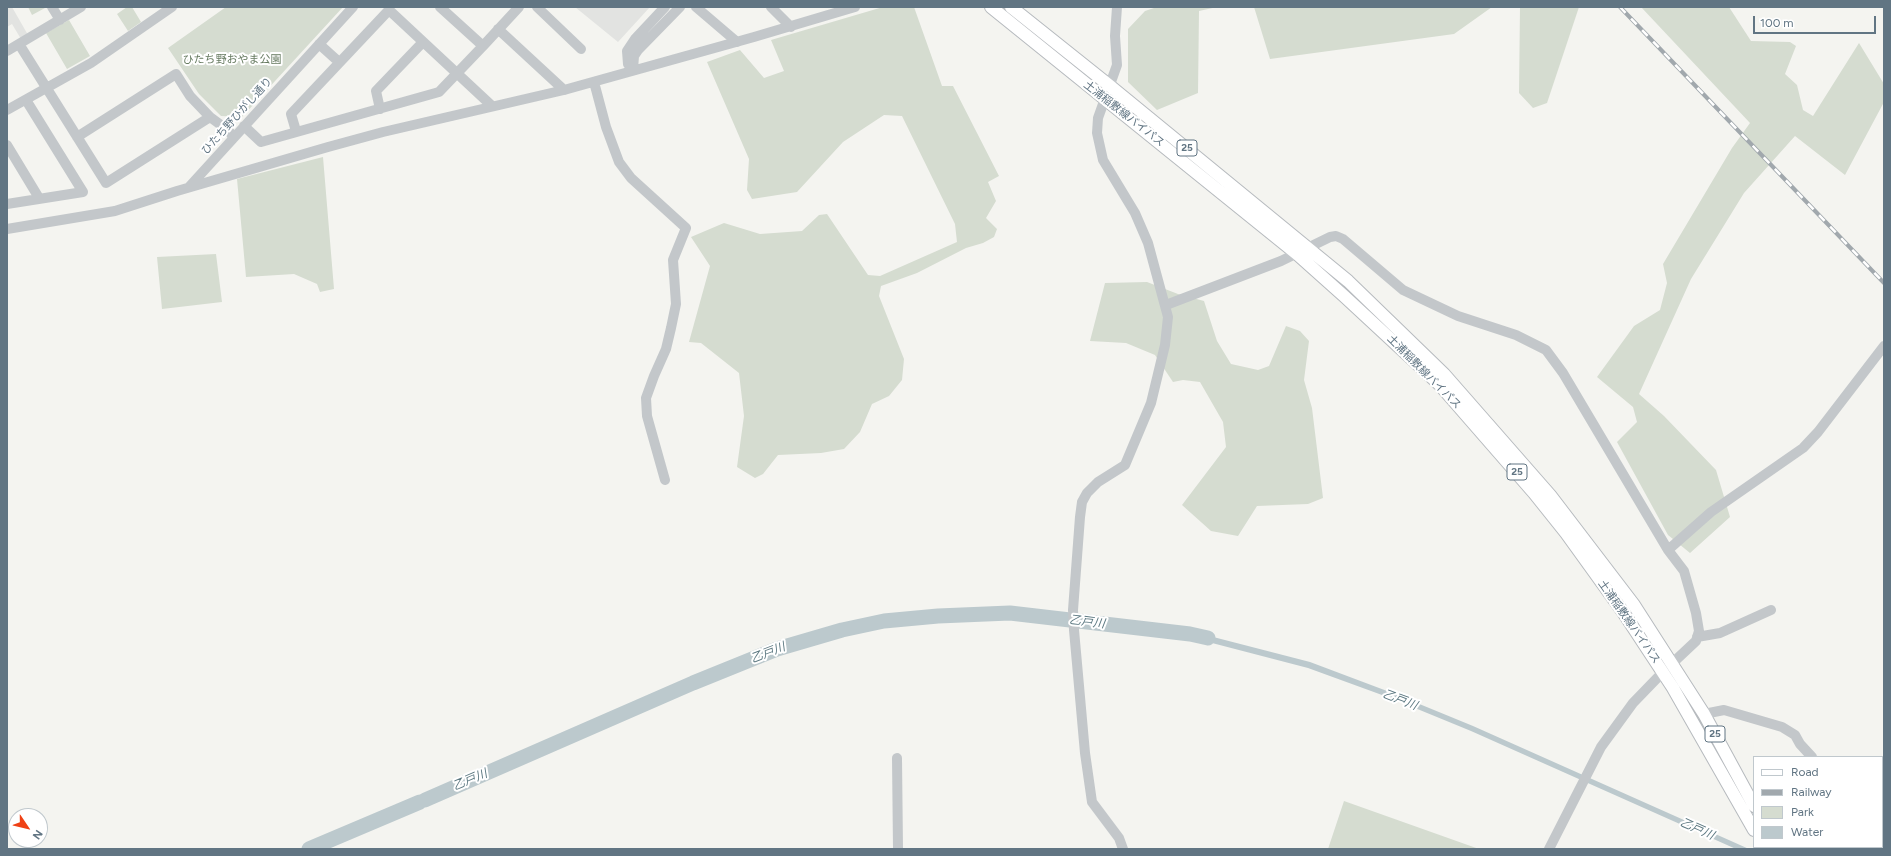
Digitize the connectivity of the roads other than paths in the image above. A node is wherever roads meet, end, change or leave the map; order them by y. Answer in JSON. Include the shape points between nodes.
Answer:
{"nodes":[{"id":1,"x":52,"y":7,"type":"edge"},
{"id":2,"x":80,"y":7,"type":"edge"},
{"id":3,"x":172,"y":7,"type":"edge"},
{"id":4,"x":353,"y":7,"type":"edge"},
{"id":5,"x":441,"y":7,"type":"edge"},
{"id":6,"x":519,"y":7,"type":"edge"},
{"id":7,"x":537,"y":7,"type":"edge"},
{"id":8,"x":665,"y":7,"type":"edge"},
{"id":9,"x":680,"y":7,"type":"edge"},
{"id":10,"x":696,"y":7,"type":"edge"},
{"id":11,"x":771,"y":7,"type":"edge"},
{"id":12,"x":854,"y":7,"type":"edge"},
{"id":13,"x":991,"y":7,"type":"edge"},
{"id":14,"x":1011,"y":7,"type":"edge"},
{"id":15,"x":1117,"y":7,"type":"edge"},
{"id":16,"x":60,"y":20,"type":"junction"},
{"id":17,"x":791,"y":27,"type":"junction"},
{"id":18,"x":498,"y":29,"type":"junction"},
{"id":19,"x":423,"y":42,"type":"junction"},
{"id":20,"x":737,"y":42,"type":"junction"},
{"id":21,"x":19,"y":44,"type":"junction"},
{"id":22,"x":319,"y":44,"type":"junction"},
{"id":23,"x":483,"y":46,"type":"junction"},
{"id":24,"x":581,"y":49,"type":"dead end"},
{"id":25,"x":7,"y":50,"type":"edge"},
{"id":26,"x":339,"y":62,"type":"junction"},
{"id":27,"x":633,"y":70,"type":"junction"},
{"id":28,"x":457,"y":74,"type":"junction"},
{"id":29,"x":594,"y":82,"type":"junction"},
{"id":30,"x":1110,"y":86,"type":"junction"},
{"id":31,"x":46,"y":88,"type":"junction"},
{"id":32,"x":564,"y":90,"type":"junction"},
{"id":33,"x":26,"y":100,"type":"junction"},
{"id":34,"x":1104,"y":100,"type":"junction"},
{"id":35,"x":492,"y":106,"type":"junction"},
{"id":36,"x":380,"y":109,"type":"junction"},
{"id":37,"x":7,"y":110,"type":"edge"},
{"id":38,"x":210,"y":117,"type":"junction"},
{"id":39,"x":244,"y":126,"type":"junction"},
{"id":40,"x":296,"y":131,"type":"junction"},
{"id":41,"x":77,"y":137,"type":"junction"},
{"id":42,"x":233,"y":137,"type":"junction"},
{"id":43,"x":7,"y":145,"type":"edge"},
{"id":44,"x":188,"y":188,"type":"junction"},
{"id":45,"x":39,"y":198,"type":"junction"},
{"id":46,"x":7,"y":204,"type":"edge"},
{"id":47,"x":7,"y":229,"type":"edge"},
{"id":48,"x":1310,"y":248,"type":"junction"},
{"id":49,"x":1297,"y":254,"type":"junction"},
{"id":50,"x":1166,"y":305,"type":"junction"},
{"id":51,"x":1884,"y":346,"type":"edge"},
{"id":52,"x":665,"y":480,"type":"dead end"},
{"id":53,"x":1668,"y":550,"type":"junction"},
{"id":54,"x":1771,"y":610,"type":"dead end"},
{"id":55,"x":1697,"y":637,"type":"junction"},
{"id":56,"x":1672,"y":663,"type":"junction"},
{"id":57,"x":1663,"y":672,"type":"junction"},
{"id":58,"x":1704,"y":714,"type":"junction"},
{"id":59,"x":1811,"y":756,"type":"edge"},
{"id":60,"x":897,"y":758,"type":"dead end"},
{"id":61,"x":1753,"y":804,"type":"edge"},
{"id":62,"x":1753,"y":828,"type":"edge"},
{"id":63,"x":898,"y":849,"type":"edge"},
{"id":64,"x":1123,"y":849,"type":"edge"},
{"id":65,"x":1549,"y":849,"type":"edge"}],
"edges":[{"from":1,"to":16,"type":"street"},
{"from":2,"to":16,"type":"street"},
{"from":3,"to":31,"type":"street","via":[[91,63]]},
{"from":4,"to":22,"type":"street","name":"ひたち野ひがし通り"},
{"from":5,"to":23,"type":"street"},
{"from":6,"to":18,"type":"street"},
{"from":7,"to":24,"type":"street"},
{"from":8,"to":27,"type":"street","via":[[627,51],[628,64]]},
{"from":9,"to":27,"type":"street","via":[[638,50],[634,56]]},
{"from":10,"to":20,"type":"street"},
{"from":11,"to":17,"type":"street"},
{"from":12,"to":17,"type":"street"},
{"from":13,"to":34,"type":"main road","name":"土浦稲敷線バイパス","number":"25"},
{"from":14,"to":30,"type":"main road","name":"土浦稲敷線バイパス","number":"25"},
{"from":15,"to":30,"type":"street","via":[[1117,65]]},
{"from":16,"to":21,"type":"street"},
{"from":17,"to":20,"type":"street"},
{"from":18,"to":23,"type":"street"},
{"from":18,"to":32,"type":"street"},
{"from":19,"to":26,"type":"street","via":[[388,10]]},
{"from":19,"to":28,"type":"street"},
{"from":19,"to":36,"type":"street","via":[[376,91]]},
{"from":20,"to":27,"type":"street"},
{"from":21,"to":25,"type":"street"},
{"from":21,"to":31,"type":"street"},
{"from":22,"to":26,"type":"street"},
{"from":22,"to":39,"type":"street","name":"ひたち野ひがし通り"},
{"from":23,"to":28,"type":"street"},
{"from":26,"to":40,"type":"street","via":[[291,114]]},
{"from":27,"to":29,"type":"street"},
{"from":28,"to":35,"type":"street"},
{"from":28,"to":36,"type":"street","via":[[439,92]]},
{"from":29,"to":32,"type":"street"},
{"from":29,"to":52,"type":"street","via":[[619,162],[631,178],[686,228],[673,260],[676,304],[671,328],[666,349],[646,398],[647,416]]},
{"from":30,"to":34,"type":"street"},
{"from":30,"to":48,"type":"main road","name":"土浦稲敷線バイパス","number":"25"},
{"from":31,"to":33,"type":"street"},
{"from":31,"to":41,"type":"street"},
{"from":32,"to":35,"type":"street"},
{"from":33,"to":37,"type":"street"},
{"from":33,"to":45,"type":"street","via":[[82,192]]},
{"from":34,"to":49,"type":"main road","name":"土浦稲敷線バイパス","number":"25"},
{"from":34,"to":50,"type":"street","via":[[1097,124],[1103,160],[1135,213],[1148,243]]},
{"from":35,"to":44,"type":"street","via":[[383,132]]},
{"from":36,"to":40,"type":"street"},
{"from":38,"to":41,"type":"street","via":[[190,96],[176,74]]},
{"from":38,"to":41,"type":"street","via":[[106,183]]},
{"from":38,"to":42,"type":"street"},
{"from":39,"to":40,"type":"street","via":[[261,142]]},
{"from":39,"to":42,"type":"street","name":"ひたち野ひがし通り"},
{"from":42,"to":44,"type":"street","name":"ひたち野ひがし通り"},
{"from":43,"to":45,"type":"street"},
{"from":44,"to":47,"type":"street","via":[[115,211]]},
{"from":45,"to":46,"type":"street"},
{"from":48,"to":49,"type":"street"},
{"from":48,"to":53,"type":"street","via":[[1330,237],[1340,237],[1403,290],[1458,316],[1516,335],[1546,350],[1563,373]]},
{"from":48,"to":56,"type":"main road","name":"土浦稲敷線バイパス","number":"25","via":[[1370,300],[1444,374],[1488,423],[1594,552],[1634,605]]},
{"from":49,"to":50,"type":"street"},
{"from":49,"to":57,"type":"main road","name":"土浦稲敷線バイパス","number":"25","via":[[1439,384],[1504,457],[1566,534]]},
{"from":50,"to":64,"type":"street","via":[[1168,317],[1165,345],[1153,397],[1145,417],[1124,465],[1098,482],[1082,502],[1074,613],[1081,723],[1092,802],[1119,838]]},
{"from":51,"to":53,"type":"street","via":[[1803,448],[1711,512]]},
{"from":53,"to":55,"type":"street","via":[[1684,571],[1696,613]]},
{"from":54,"to":55,"type":"street","via":[[1720,633]]},
{"from":55,"to":56,"type":"street"},
{"from":56,"to":57,"type":"street"},
{"from":56,"to":58,"type":"main road","name":"土浦稲敷線バイパス","number":"25"},
{"from":57,"to":62,"type":"main road","name":"土浦稲敷線バイパス","number":"25"},
{"from":57,"to":65,"type":"street","via":[[1633,703],[1601,747]]},
{"from":58,"to":59,"type":"street","via":[[1724,710],[1782,727],[1796,735]]},
{"from":58,"to":61,"type":"main road","name":"土浦稲敷線バイパス","number":"25"},
{"from":60,"to":63,"type":"street"}]}
